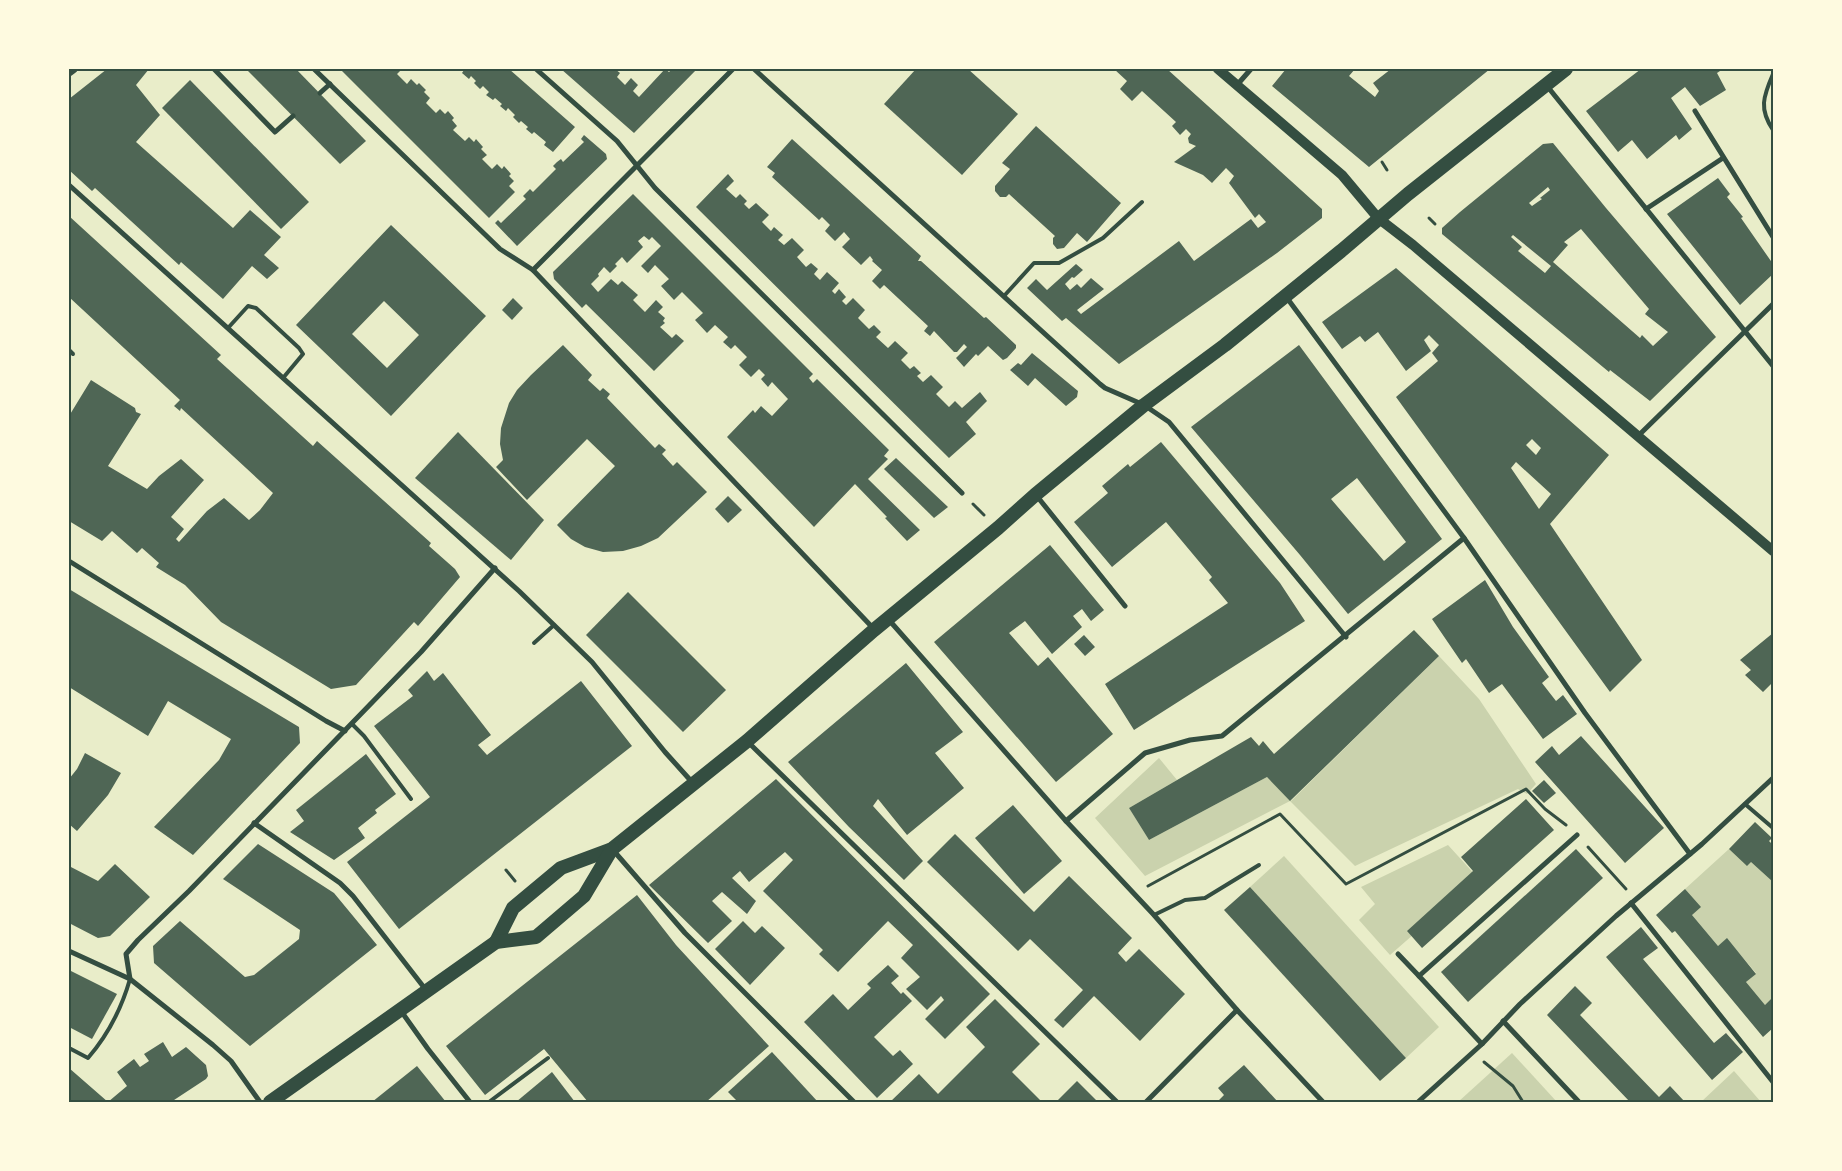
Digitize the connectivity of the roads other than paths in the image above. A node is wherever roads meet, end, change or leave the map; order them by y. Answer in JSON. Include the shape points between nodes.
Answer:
{"nodes":[{"id":1,"x":73,"y":69,"type":"edge"},
{"id":2,"x":214,"y":69,"type":"edge"},
{"id":3,"x":314,"y":69,"type":"edge"},
{"id":4,"x":536,"y":69,"type":"edge"},
{"id":5,"x":733,"y":69,"type":"edge"},
{"id":6,"x":754,"y":69,"type":"edge"},
{"id":7,"x":1218,"y":69,"type":"edge"},
{"id":8,"x":1251,"y":69,"type":"edge"},
{"id":9,"x":1566,"y":69,"type":"edge"},
{"id":10,"x":69,"y":72,"type":"edge"},
{"id":11,"x":1773,"y":74,"type":"edge"},
{"id":12,"x":330,"y":84,"type":"junction"},
{"id":13,"x":1237,"y":85,"type":"junction"},
{"id":14,"x":1546,"y":86,"type":"junction"},
{"id":15,"x":320,"y":93,"type":"dead end"},
{"id":16,"x":1695,"y":111,"type":"dead end"},
{"id":17,"x":293,"y":116,"type":"dead end"},
{"id":18,"x":1773,"y":130,"type":"edge"},
{"id":19,"x":1723,"y":158,"type":"junction"},
{"id":20,"x":637,"y":166,"type":"junction"},
{"id":21,"x":69,"y":185,"type":"edge"},
{"id":22,"x":1142,"y":202,"type":"dead end"},
{"id":23,"x":1646,"y":209,"type":"junction"},
{"id":24,"x":1378,"y":218,"type":"junction"},
{"id":25,"x":1773,"y":237,"type":"edge"},
{"id":26,"x":533,"y":270,"type":"junction"},
{"id":27,"x":1285,"y":295,"type":"junction"},
{"id":28,"x":1004,"y":296,"type":"junction"},
{"id":29,"x":1773,"y":304,"type":"edge"},
{"id":30,"x":228,"y":328,"type":"junction"},
{"id":31,"x":1745,"y":331,"type":"junction"},
{"id":32,"x":69,"y":350,"type":"edge"},
{"id":33,"x":74,"y":354,"type":"dead end"},
{"id":34,"x":1773,"y":366,"type":"edge"},
{"id":35,"x":283,"y":378,"type":"junction"},
{"id":36,"x":1144,"y":405,"type":"junction"},
{"id":37,"x":1639,"y":435,"type":"junction"},
{"id":38,"x":962,"y":493,"type":"road end"},
{"id":39,"x":1035,"y":495,"type":"junction"},
{"id":40,"x":1464,"y":538,"type":"junction"},
{"id":41,"x":1773,"y":551,"type":"edge"},
{"id":42,"x":69,"y":561,"type":"edge"},
{"id":43,"x":495,"y":568,"type":"junction"},
{"id":44,"x":1125,"y":606,"type":"dead end"},
{"id":45,"x":888,"y":618,"type":"junction"},
{"id":46,"x":554,"y":625,"type":"junction"},
{"id":47,"x":874,"y":630,"type":"junction"},
{"id":48,"x":1346,"y":636,"type":"junction"},
{"id":49,"x":534,"y":643,"type":"dead end"},
{"id":50,"x":352,"y":724,"type":"junction"},
{"id":51,"x":345,"y":731,"type":"junction"},
{"id":52,"x":747,"y":740,"type":"junction"},
{"id":53,"x":1773,"y":778,"type":"edge"},
{"id":54,"x":693,"y":783,"type":"junction"},
{"id":55,"x":411,"y":799,"type":"dead end"},
{"id":56,"x":1746,"y":804,"type":"junction"},
{"id":57,"x":1066,"y":821,"type":"junction"},
{"id":58,"x":254,"y":823,"type":"junction"},
{"id":59,"x":1773,"y":828,"type":"edge"},
{"id":60,"x":1577,"y":835,"type":"road end"},
{"id":61,"x":612,"y":849,"type":"junction"},
{"id":62,"x":1690,"y":854,"type":"junction"},
{"id":63,"x":1259,"y":865,"type":"dead end"},
{"id":64,"x":1633,"y":902,"type":"junction"},
{"id":65,"x":1154,"y":915,"type":"junction"},
{"id":66,"x":496,"y":942,"type":"junction"},
{"id":67,"x":69,"y":951,"type":"edge"},
{"id":68,"x":1398,"y":954,"type":"dead end"},
{"id":69,"x":1419,"y":976,"type":"junction"},
{"id":70,"x":130,"y":979,"type":"junction"},
{"id":71,"x":428,"y":991,"type":"junction"},
{"id":72,"x":400,"y":1010,"type":"junction"},
{"id":73,"x":1237,"y":1010,"type":"junction"},
{"id":74,"x":1503,"y":1021,"type":"junction"},
{"id":75,"x":1482,"y":1044,"type":"junction"},
{"id":76,"x":69,"y":1048,"type":"edge"},
{"id":77,"x":548,"y":1058,"type":"dead end"},
{"id":78,"x":1773,"y":1082,"type":"edge"},
{"id":79,"x":260,"y":1102,"type":"edge"},
{"id":80,"x":270,"y":1102,"type":"edge"},
{"id":81,"x":470,"y":1102,"type":"edge"},
{"id":82,"x":489,"y":1102,"type":"edge"},
{"id":83,"x":854,"y":1102,"type":"edge"},
{"id":84,"x":1117,"y":1102,"type":"edge"},
{"id":85,"x":1146,"y":1102,"type":"edge"},
{"id":86,"x":1323,"y":1102,"type":"edge"},
{"id":87,"x":1418,"y":1102,"type":"edge"},
{"id":88,"x":1579,"y":1102,"type":"edge"}],
"edges":[{"from":1,"to":10,"type":"street"},
{"from":2,"to":17,"type":"street","via":[[275,132]]},
{"from":3,"to":12,"type":"street"},
{"from":4,"to":20,"type":"street","via":[[617,141]]},
{"from":5,"to":20,"type":"street"},
{"from":6,"to":28,"type":"street"},
{"from":7,"to":13,"type":"main road"},
{"from":8,"to":13,"type":"street"},
{"from":9,"to":14,"type":"highway"},
{"from":11,"to":18,"type":"lane","via":[[1763,104],[1766,119]]},
{"from":12,"to":15,"type":"street"},
{"from":12,"to":26,"type":"street","via":[[500,249]]},
{"from":13,"to":24,"type":"main road","via":[[1342,175]]},
{"from":14,"to":23,"type":"street"},
{"from":14,"to":24,"type":"highway"},
{"from":16,"to":19,"type":"street"},
{"from":19,"to":23,"type":"street"},
{"from":19,"to":25,"type":"street"},
{"from":20,"to":26,"type":"street"},
{"from":20,"to":38,"type":"street","via":[[655,188]]},
{"from":21,"to":30,"type":"street"},
{"from":22,"to":28,"type":"lane","via":[[1103,238],[1059,263],[1034,263]]},
{"from":23,"to":31,"type":"street"},
{"from":24,"to":27,"type":"highway"},
{"from":24,"to":37,"type":"main road"},
{"from":26,"to":47,"type":"street"},
{"from":27,"to":36,"type":"highway","via":[[1225,345]]},
{"from":27,"to":40,"type":"street"},
{"from":28,"to":36,"type":"street","via":[[1104,388]]},
{"from":29,"to":31,"type":"street"},
{"from":30,"to":35,"type":"street"},
{"from":30,"to":35,"type":"lane","via":[[248,306],[256,308],[303,354]]},
{"from":31,"to":34,"type":"street"},
{"from":31,"to":37,"type":"street"},
{"from":32,"to":33,"type":"lane"},
{"from":35,"to":43,"type":"street"},
{"from":36,"to":39,"type":"highway"},
{"from":36,"to":48,"type":"street","via":[[1169,422]]},
{"from":37,"to":41,"type":"main road"},
{"from":39,"to":44,"type":"street"},
{"from":39,"to":45,"type":"highway"},
{"from":40,"to":48,"type":"street"},
{"from":40,"to":62,"type":"street","via":[[1585,713]]},
{"from":42,"to":51,"type":"street"},
{"from":43,"to":46,"type":"street"},
{"from":43,"to":50,"type":"street"},
{"from":45,"to":47,"type":"highway"},
{"from":45,"to":57,"type":"street"},
{"from":46,"to":49,"type":"lane"},
{"from":46,"to":54,"type":"street","via":[[592,662]]},
{"from":47,"to":52,"type":"highway"},
{"from":48,"to":57,"type":"street","via":[[1222,736],[1190,740],[1145,753]]},
{"from":50,"to":51,"type":"street"},
{"from":50,"to":55,"type":"lane"},
{"from":51,"to":58,"type":"street"},
{"from":52,"to":54,"type":"highway"},
{"from":52,"to":84,"type":"street"},
{"from":53,"to":56,"type":"street"},
{"from":54,"to":61,"type":"highway"},
{"from":56,"to":59,"type":"lane"},
{"from":56,"to":62,"type":"street"},
{"from":57,"to":65,"type":"street"},
{"from":58,"to":70,"type":"street","via":[[126,954]]},
{"from":58,"to":71,"type":"street","via":[[340,883]]},
{"from":60,"to":69,"type":"street"},
{"from":61,"to":66,"type":"highway","via":[[561,868],[513,908]]},
{"from":61,"to":66,"type":"highway","via":[[584,896],[536,937]]},
{"from":61,"to":83,"type":"street","via":[[685,933]]},
{"from":62,"to":64,"type":"street"},
{"from":63,"to":65,"type":"lane","via":[[1205,898],[1185,900]]},
{"from":64,"to":74,"type":"street"},
{"from":64,"to":78,"type":"street"},
{"from":65,"to":73,"type":"street"},
{"from":66,"to":71,"type":"highway"},
{"from":67,"to":70,"type":"street"},
{"from":68,"to":69,"type":"street"},
{"from":69,"to":75,"type":"street"},
{"from":70,"to":76,"type":"lane","via":[[125,998],[100,1044],[88,1058]]},
{"from":70,"to":79,"type":"street","via":[[231,1061]]},
{"from":71,"to":72,"type":"highway"},
{"from":72,"to":80,"type":"highway"},
{"from":72,"to":81,"type":"street"},
{"from":73,"to":85,"type":"street"},
{"from":73,"to":86,"type":"street"},
{"from":74,"to":75,"type":"street"},
{"from":74,"to":88,"type":"street"},
{"from":75,"to":87,"type":"street"},
{"from":77,"to":82,"type":"lane"}]}
